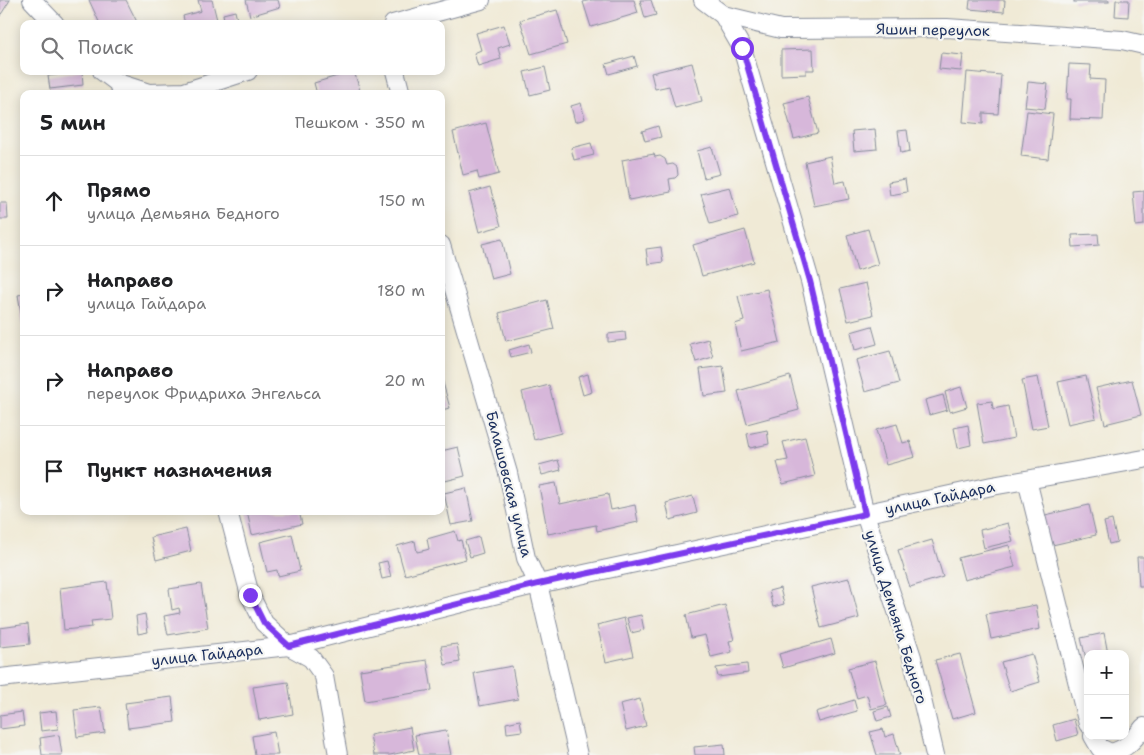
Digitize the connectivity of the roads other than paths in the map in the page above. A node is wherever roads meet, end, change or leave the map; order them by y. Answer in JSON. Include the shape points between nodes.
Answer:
{"nodes":[{"id":1,"x":32,"y":0,"type":"edge"},
{"id":2,"x":481,"y":0,"type":"edge"},
{"id":3,"x":703,"y":0,"type":"edge"},
{"id":4,"x":723,"y":15,"type":"junction"},
{"id":5,"x":51,"y":20,"type":"edge"},
{"id":6,"x":408,"y":20,"type":"edge"},
{"id":7,"x":1144,"y":45,"type":"edge"},
{"id":8,"x":106,"y":75,"type":"edge"},
{"id":9,"x":236,"y":75,"type":"edge"},
{"id":10,"x":396,"y":75,"type":"edge"},
{"id":11,"x":120,"y":88,"type":"edge"},
{"id":12,"x":190,"y":90,"type":"edge"},
{"id":13,"x":400,"y":90,"type":"edge"},
{"id":14,"x":445,"y":259,"type":"edge"},
{"id":15,"x":1144,"y":460,"type":"edge"},
{"id":16,"x":1027,"y":480,"type":"junction"},
{"id":17,"x":865,"y":514,"type":"junction"},
{"id":18,"x":229,"y":515,"type":"edge"},
{"id":19,"x":538,"y":584,"type":"junction"},
{"id":20,"x":289,"y":646,"type":"junction"},
{"id":21,"x":0,"y":678,"type":"edge"},
{"id":22,"x":1084,"y":708,"type":"edge"},
{"id":23,"x":1144,"y":727,"type":"edge"},
{"id":24,"x":1095,"y":740,"type":"edge"},
{"id":25,"x":338,"y":755,"type":"edge"},
{"id":26,"x":578,"y":755,"type":"edge"},
{"id":27,"x":935,"y":755,"type":"edge"}],
"edges":[{"from":1,"to":5,"type":"street"},
{"from":2,"to":6,"type":"street"},
{"from":3,"to":4,"type":"street","name":"улица Демьяна Бедного"},
{"from":4,"to":7,"type":"street","name":"Яшин переулок","via":[[781,29],[946,28],[1122,40]]},
{"from":4,"to":17,"type":"street","name":"улица Демьяна Бедного","via":[[742,48],[810,281]]},
{"from":8,"to":11,"type":"street"},
{"from":9,"to":12,"type":"street"},
{"from":10,"to":13,"type":"street"},
{"from":14,"to":19,"type":"street","name":"Балашовская улица","via":[[508,473],[526,558]]},
{"from":15,"to":16,"type":"street","name":"улица Гайдара"},
{"from":16,"to":17,"type":"street","name":"улица Гайдара"},
{"from":16,"to":22,"type":"street"},
{"from":17,"to":19,"type":"street","name":"улица Гайдара"},
{"from":17,"to":27,"type":"street","name":"улица Демьяна Бедного","via":[[912,657]]},
{"from":18,"to":20,"type":"street","via":[[250,595],[264,623]]},
{"from":19,"to":20,"type":"street","name":"улица Гайдара"},
{"from":19,"to":26,"type":"street","name":"Балашовская улица"},
{"from":20,"to":21,"type":"street","name":"улица Гайдара"},
{"from":20,"to":25,"type":"street","via":[[311,658],[324,676]]},
{"from":23,"to":24,"type":"street","via":[[1121,751],[1112,753],[1100,748]]}]}
